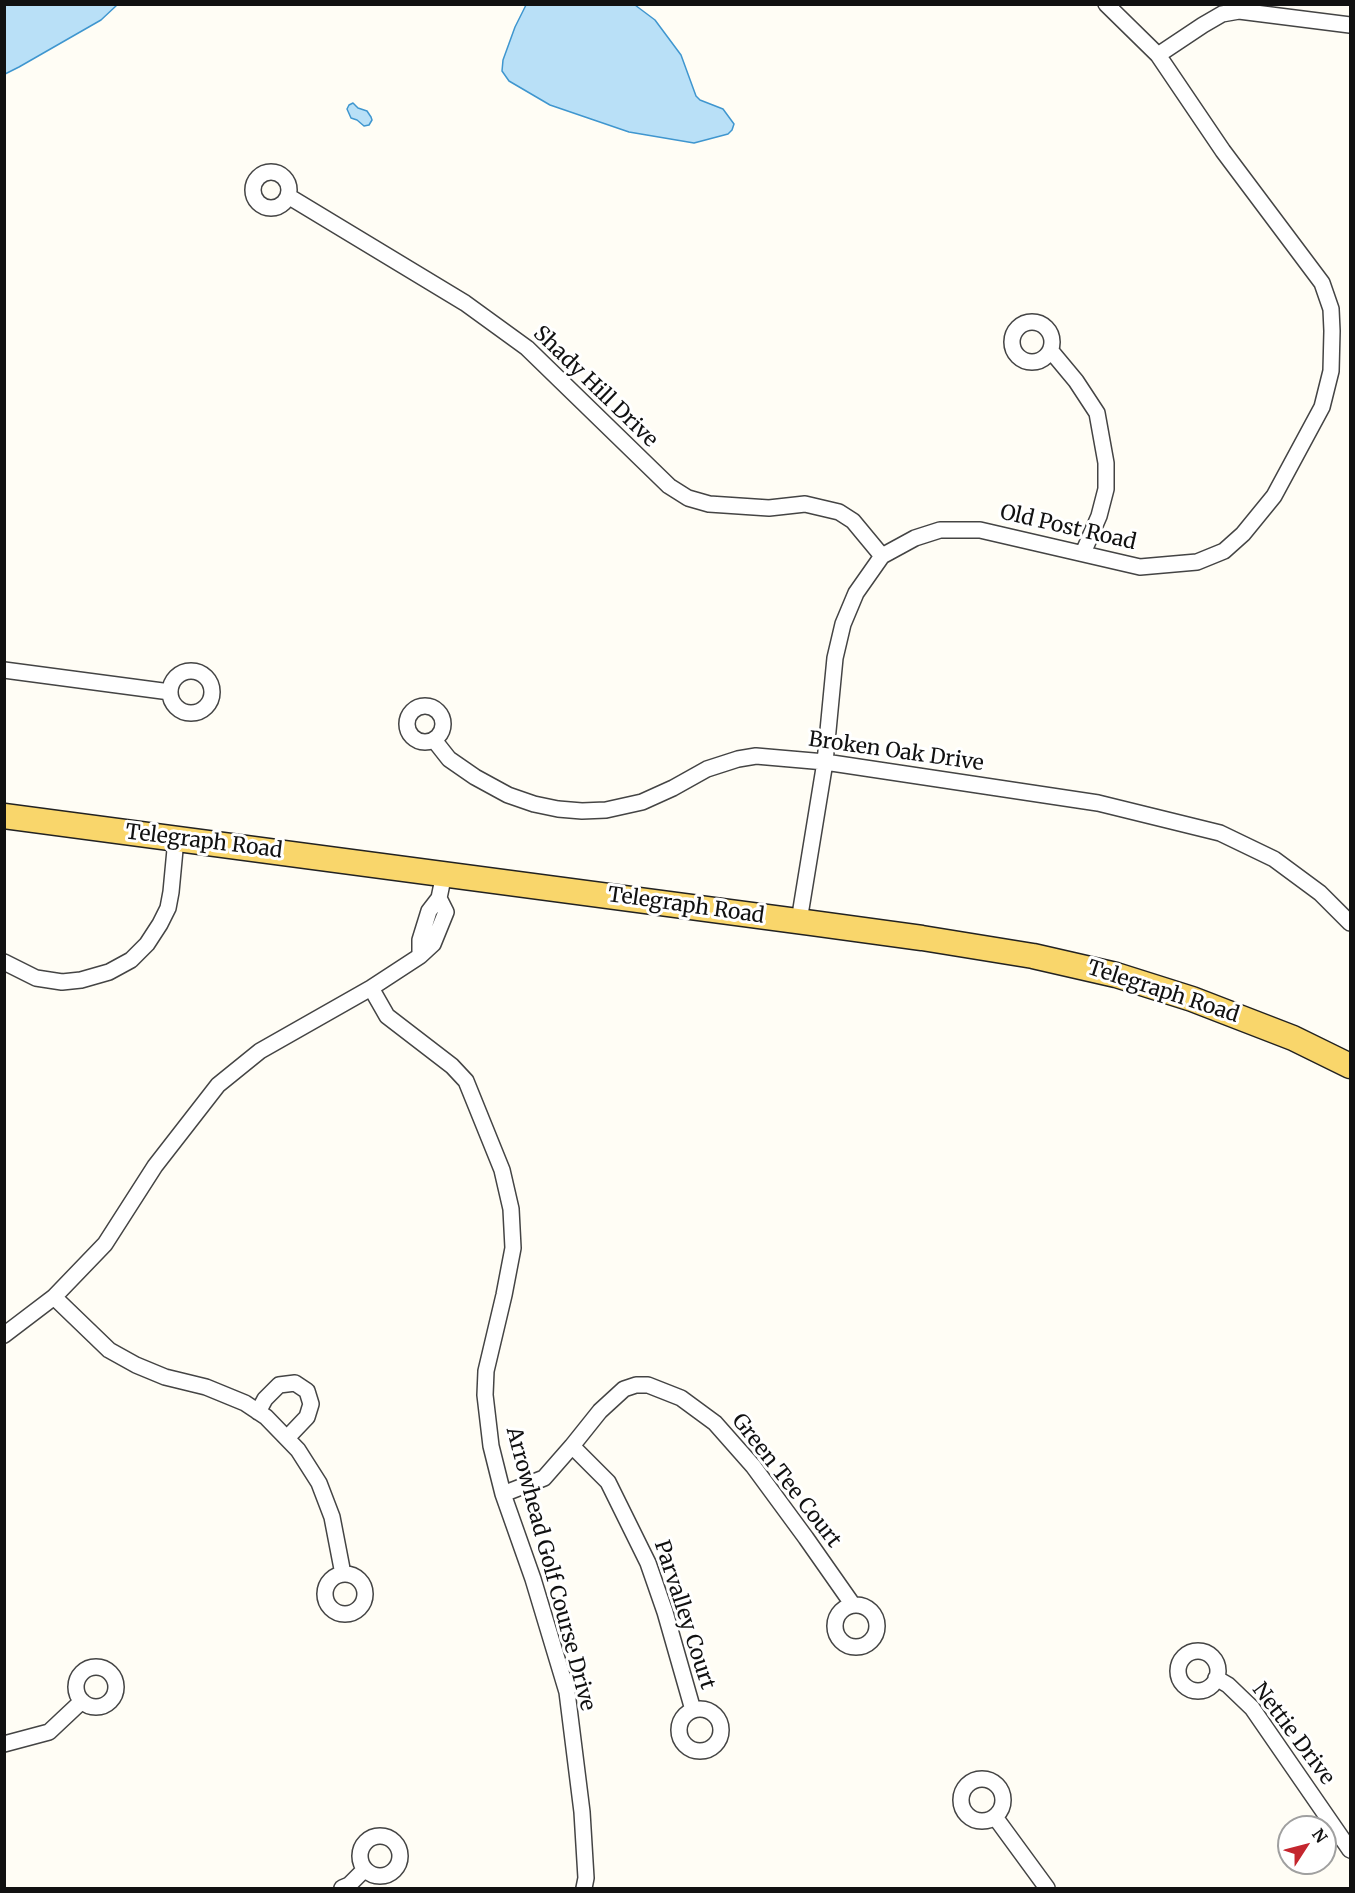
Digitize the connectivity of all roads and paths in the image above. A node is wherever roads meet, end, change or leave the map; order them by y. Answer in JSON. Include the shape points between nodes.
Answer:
{"nodes":[{"id":1,"x":1106,"y":4,"type":"edge"},
{"id":2,"x":1350,"y":25,"type":"edge"},
{"id":3,"x":1158,"y":56,"type":"junction"},
{"id":4,"x":288,"y":196,"type":"dead end"},
{"id":5,"x":1051,"y":351,"type":"dead end"},
{"id":6,"x":1083,"y":553,"type":"junction"},
{"id":7,"x":882,"y":556,"type":"junction"},
{"id":8,"x":4,"y":670,"type":"edge"},
{"id":9,"x":170,"y":692,"type":"dead end"},
{"id":10,"x":434,"y":740,"type":"dead end"},
{"id":11,"x":825,"y":762,"type":"junction"},
{"id":12,"x":4,"y":816,"type":"edge"},
{"id":13,"x":176,"y":839,"type":"junction"},
{"id":14,"x":444,"y":874,"type":"junction"},
{"id":15,"x":799,"y":921,"type":"junction"},
{"id":16,"x":1350,"y":923,"type":"edge"},
{"id":17,"x":4,"y":962,"type":"edge"},
{"id":18,"x":371,"y":988,"type":"junction"},
{"id":19,"x":1350,"y":1066,"type":"edge"},
{"id":20,"x":54,"y":1297,"type":"junction"},
{"id":21,"x":4,"y":1335,"type":"edge"},
{"id":22,"x":258,"y":1412,"type":"junction"},
{"id":23,"x":287,"y":1438,"type":"junction"},
{"id":24,"x":572,"y":1446,"type":"junction"},
{"id":25,"x":503,"y":1494,"type":"junction"},
{"id":26,"x":343,"y":1574,"type":"dead end"},
{"id":27,"x":853,"y":1605,"type":"dead end"},
{"id":28,"x":1216,"y":1678,"type":"dead end"},
{"id":29,"x":82,"y":1701,"type":"dead end"},
{"id":30,"x":693,"y":1710,"type":"dead end"},
{"id":31,"x":4,"y":1744,"type":"edge"},
{"id":32,"x":995,"y":1817,"type":"dead end"},
{"id":33,"x":1350,"y":1850,"type":"edge"},
{"id":34,"x":365,"y":1869,"type":"dead end"},
{"id":35,"x":342,"y":1888,"type":"edge"},
{"id":36,"x":584,"y":1888,"type":"edge"},
{"id":37,"x":1047,"y":1888,"type":"edge"}],
"edges":[{"from":1,"to":3,"type":"street","name":"Old Post Road"},
{"from":2,"to":3,"type":"street","via":[[1239,10],[1222,14]]},
{"from":3,"to":6,"type":"street","name":"Old Post Road","via":[[1322,283],[1331,309],[1331,371],[1322,407],[1274,496],[1224,551],[1197,562],[1140,567]]},
{"from":4,"to":7,"type":"street","name":"Shady Hill Drive","via":[[465,303],[527,348],[669,486],[688,498],[709,504],[769,508],[805,504],[839,512],[853,520]]},
{"from":5,"to":6,"type":"street","via":[[1097,413],[1106,463],[1104,498]]},
{"from":6,"to":7,"type":"street","name":"Old Post Road","via":[[980,530],[940,530]]},
{"from":7,"to":11,"type":"street","name":"Old Post Road","via":[[856,593],[843,624]]},
{"from":8,"to":9,"type":"street"},
{"from":10,"to":11,"type":"street","name":"Broken Oak Drive","via":[[449,759],[508,795],[534,804],[582,811],[642,802],[707,769],[738,759],[756,756]]},
{"from":11,"to":15,"type":"street","name":"Old Post Road"},
{"from":11,"to":16,"type":"street","name":"Broken Oak Drive","via":[[1098,803],[1220,833],[1274,859],[1320,893]]},
{"from":12,"to":13,"type":"main road","name":"Telegraph Road"},
{"from":13,"to":14,"type":"main road","name":"Telegraph Road"},
{"from":13,"to":17,"type":"street","via":[[168,908],[147,944],[131,960],[109,972],[62,982],[36,978]]},
{"from":14,"to":15,"type":"main road","name":"Telegraph Road"},
{"from":14,"to":18,"type":"street","via":[[440,898],[429,911],[420,940],[420,956]]},
{"from":15,"to":19,"type":"main road","name":"Telegraph Road","via":[[986,947],[1116,975],[1252,1021]]},
{"from":18,"to":20,"type":"street","via":[[260,1051],[218,1085],[155,1166],[105,1244]]},
{"from":18,"to":25,"type":"street","name":"Arrowhead Golf Course Drive","via":[[387,1016],[466,1080],[502,1170],[511,1209],[513,1248],[486,1371],[485,1395],[491,1446]]},
{"from":20,"to":21,"type":"street"},
{"from":20,"to":22,"type":"street","via":[[109,1350],[136,1365],[206,1387]]},
{"from":22,"to":23,"type":"street"},
{"from":22,"to":23,"type":"street","via":[[279,1384],[295,1383],[308,1391],[311,1404],[307,1417]]},
{"from":23,"to":26,"type":"street","via":[[319,1483],[332,1517]]},
{"from":24,"to":25,"type":"street","name":"Green Tee Court","via":[[544,1478]]},
{"from":24,"to":27,"type":"street","name":"Green Tee Court","via":[[624,1389],[648,1385],[681,1398],[715,1423],[753,1466]]},
{"from":24,"to":30,"type":"street","name":"Parvalley Court","via":[[608,1482],[648,1563]]},
{"from":25,"to":36,"type":"street","name":"Arrowhead Golf Course Drive","via":[[567,1692],[582,1812]]},
{"from":28,"to":33,"type":"street","name":"Nettie Drive","via":[[1252,1708]]},
{"from":29,"to":31,"type":"street","via":[[49,1732]]},
{"from":32,"to":37,"type":"street"},
{"from":34,"to":35,"type":"street"}]}
